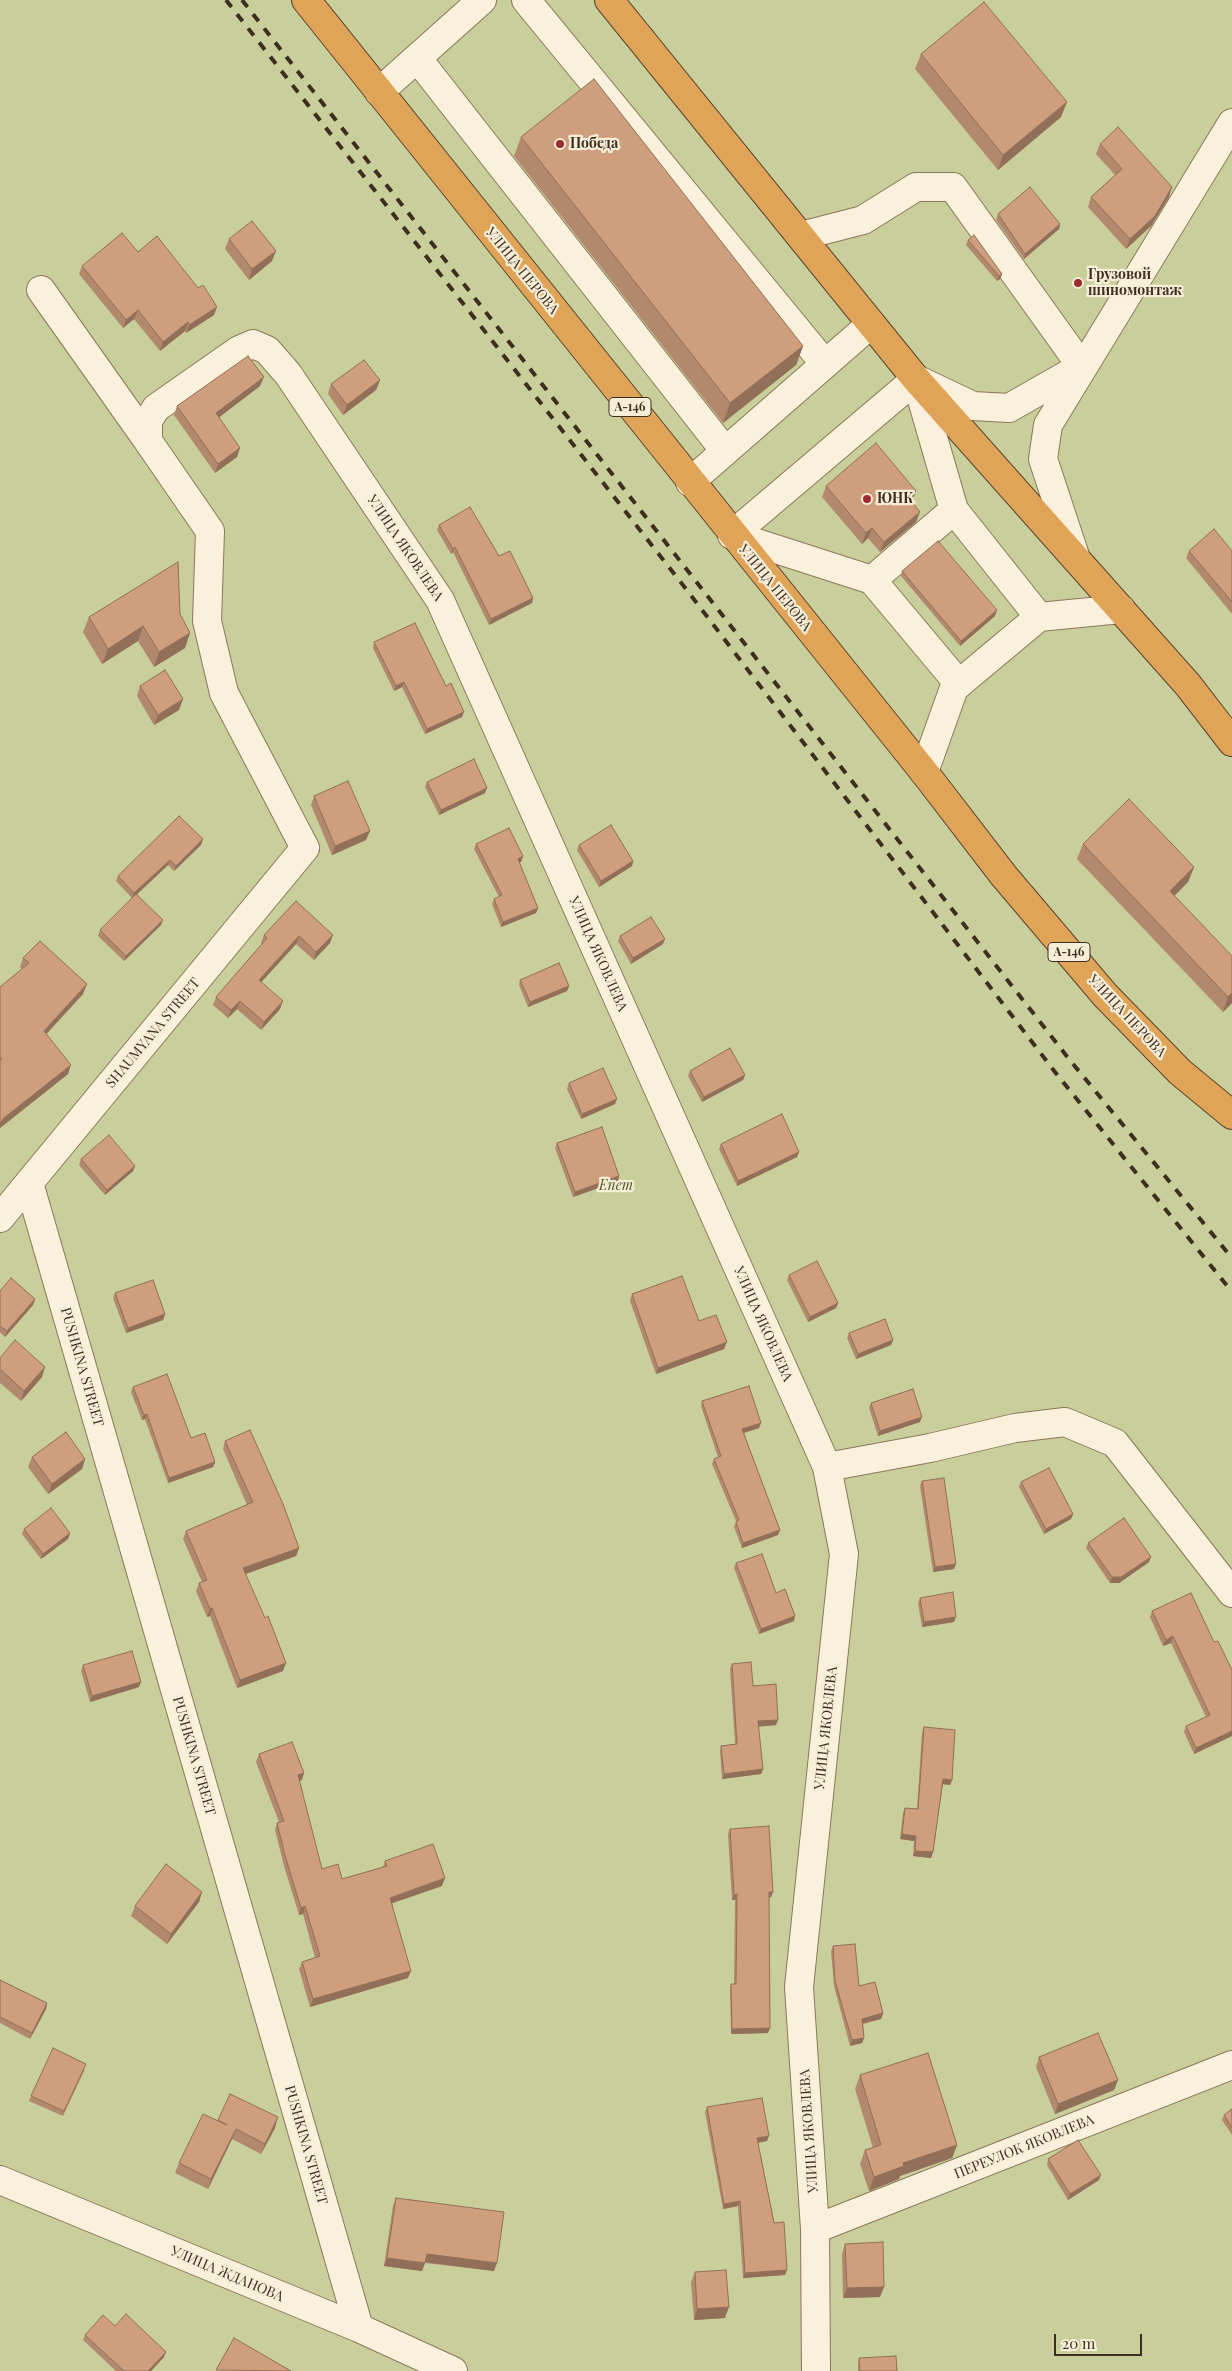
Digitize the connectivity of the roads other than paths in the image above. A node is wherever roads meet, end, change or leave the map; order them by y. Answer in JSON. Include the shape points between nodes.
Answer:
{"nodes":[{"id":1,"x":306,"y":0,"type":"edge"},
{"id":2,"x":322,"y":0,"type":"edge"},
{"id":3,"x":482,"y":0,"type":"edge"},
{"id":4,"x":526,"y":0,"type":"edge"},
{"id":5,"x":609,"y":0,"type":"edge"},
{"id":6,"x":339,"y":41,"type":"junction"},
{"id":7,"x":417,"y":58,"type":"junction"},
{"id":8,"x":379,"y":92,"type":"junction"},
{"id":9,"x":1232,"y":123,"type":"edge"},
{"id":10,"x":801,"y":236,"type":"junction"},
{"id":11,"x":41,"y":290,"type":"dead end"},
{"id":12,"x":871,"y":324,"type":"junction"},
{"id":13,"x":825,"y":364,"type":"junction"},
{"id":14,"x":1082,"y":367,"type":"junction"},
{"id":15,"x":916,"y":379,"type":"junction"},
{"id":16,"x":148,"y":441,"type":"junction"},
{"id":17,"x":725,"y":451,"type":"junction"},
{"id":18,"x":690,"y":482,"type":"junction"},
{"id":19,"x":954,"y":510,"type":"junction"},
{"id":20,"x":732,"y":535,"type":"junction"},
{"id":21,"x":1075,"y":556,"type":"junction"},
{"id":22,"x":872,"y":580,"type":"junction"},
{"id":23,"x":1122,"y":609,"type":"junction"},
{"id":24,"x":1039,"y":617,"type":"junction"},
{"id":25,"x":959,"y":684,"type":"junction"},
{"id":26,"x":1232,"y":742,"type":"edge"},
{"id":27,"x":924,"y":772,"type":"junction"},
{"id":28,"x":1232,"y":1115,"type":"edge"},
{"id":29,"x":29,"y":1183,"type":"junction"},
{"id":30,"x":0,"y":1218,"type":"edge"},
{"id":31,"x":827,"y":1467,"type":"junction"},
{"id":32,"x":1232,"y":1593,"type":"edge"},
{"id":33,"x":1232,"y":2065,"type":"edge"},
{"id":34,"x":0,"y":2180,"type":"edge"},
{"id":35,"x":815,"y":2229,"type":"junction"},
{"id":36,"x":359,"y":2328,"type":"junction"},
{"id":37,"x":453,"y":2371,"type":"edge"},
{"id":38,"x":816,"y":2371,"type":"edge"}],
"edges":[{"from":1,"to":6,"type":"highway","number":"А-146"},
{"from":2,"to":6,"type":"highway","number":"А-146"},
{"from":3,"to":7,"type":"street"},
{"from":4,"to":13,"type":"street"},
{"from":5,"to":10,"type":"highway"},
{"from":6,"to":8,"type":"highway","name":"УЛИЦА ПЕРОВА","number":"А-146"},
{"from":7,"to":8,"type":"street"},
{"from":7,"to":17,"type":"street"},
{"from":8,"to":18,"type":"highway","name":"УЛИЦА ПЕРОВА","number":"А-146"},
{"from":9,"to":14,"type":"street"},
{"from":10,"to":12,"type":"highway"},
{"from":10,"to":14,"type":"street","via":[[863,220],[916,186],[953,187]]},
{"from":11,"to":16,"type":"street"},
{"from":12,"to":13,"type":"street"},
{"from":12,"to":15,"type":"highway"},
{"from":13,"to":17,"type":"street"},
{"from":14,"to":15,"type":"street","via":[[1009,408],[974,406]]},
{"from":14,"to":21,"type":"street","via":[[1048,424],[1043,459]]},
{"from":15,"to":19,"type":"street"},
{"from":15,"to":20,"type":"street"},
{"from":15,"to":21,"type":"highway"},
{"from":16,"to":29,"type":"street","name":"SHAUMYANA STREET","via":[[210,531],[207,621],[224,693],[305,848]]},
{"from":16,"to":31,"type":"street","name":"УЛИЦА ЯКОВЛЕВА","via":[[148,421],[156,408],[239,350],[253,344],[267,350],[288,374],[440,600]]},
{"from":17,"to":18,"type":"street"},
{"from":18,"to":20,"type":"highway","name":"УЛИЦА ПЕРОВА","number":"А-146"},
{"from":19,"to":22,"type":"street"},
{"from":19,"to":24,"type":"street"},
{"from":20,"to":22,"type":"street"},
{"from":20,"to":27,"type":"highway","name":"УЛИЦА ПЕРОВА","number":"А-146"},
{"from":21,"to":23,"type":"highway"},
{"from":22,"to":25,"type":"street"},
{"from":23,"to":24,"type":"street"},
{"from":23,"to":26,"type":"highway"},
{"from":24,"to":25,"type":"street"},
{"from":25,"to":27,"type":"street","via":[[954,688]]},
{"from":27,"to":28,"type":"highway","name":"УЛИЦА ПЕРОВА","number":"А-146","via":[[1004,876],[1105,995],[1180,1072]]},
{"from":29,"to":30,"type":"street","name":"SHAUMYANA STREET"},
{"from":29,"to":36,"type":"street","name":"PUSHKINA STREET"},
{"from":31,"to":32,"type":"street","via":[[1015,1428],[1065,1422],[1115,1443]]},
{"from":31,"to":35,"type":"street","name":"УЛИЦА ЯКОВЛЕВА","via":[[844,1554],[799,1987]]},
{"from":33,"to":35,"type":"street","name":"ПЕРЕУЛОК ЯКОВЛЕВА"},
{"from":34,"to":36,"type":"street","name":"УЛИЦА ЖДАНОВА"},
{"from":35,"to":38,"type":"street","name":"УЛИЦА ЯКОВЛЕВА"},
{"from":36,"to":37,"type":"street","name":"УЛИЦА ЖДАНОВА"}]}
